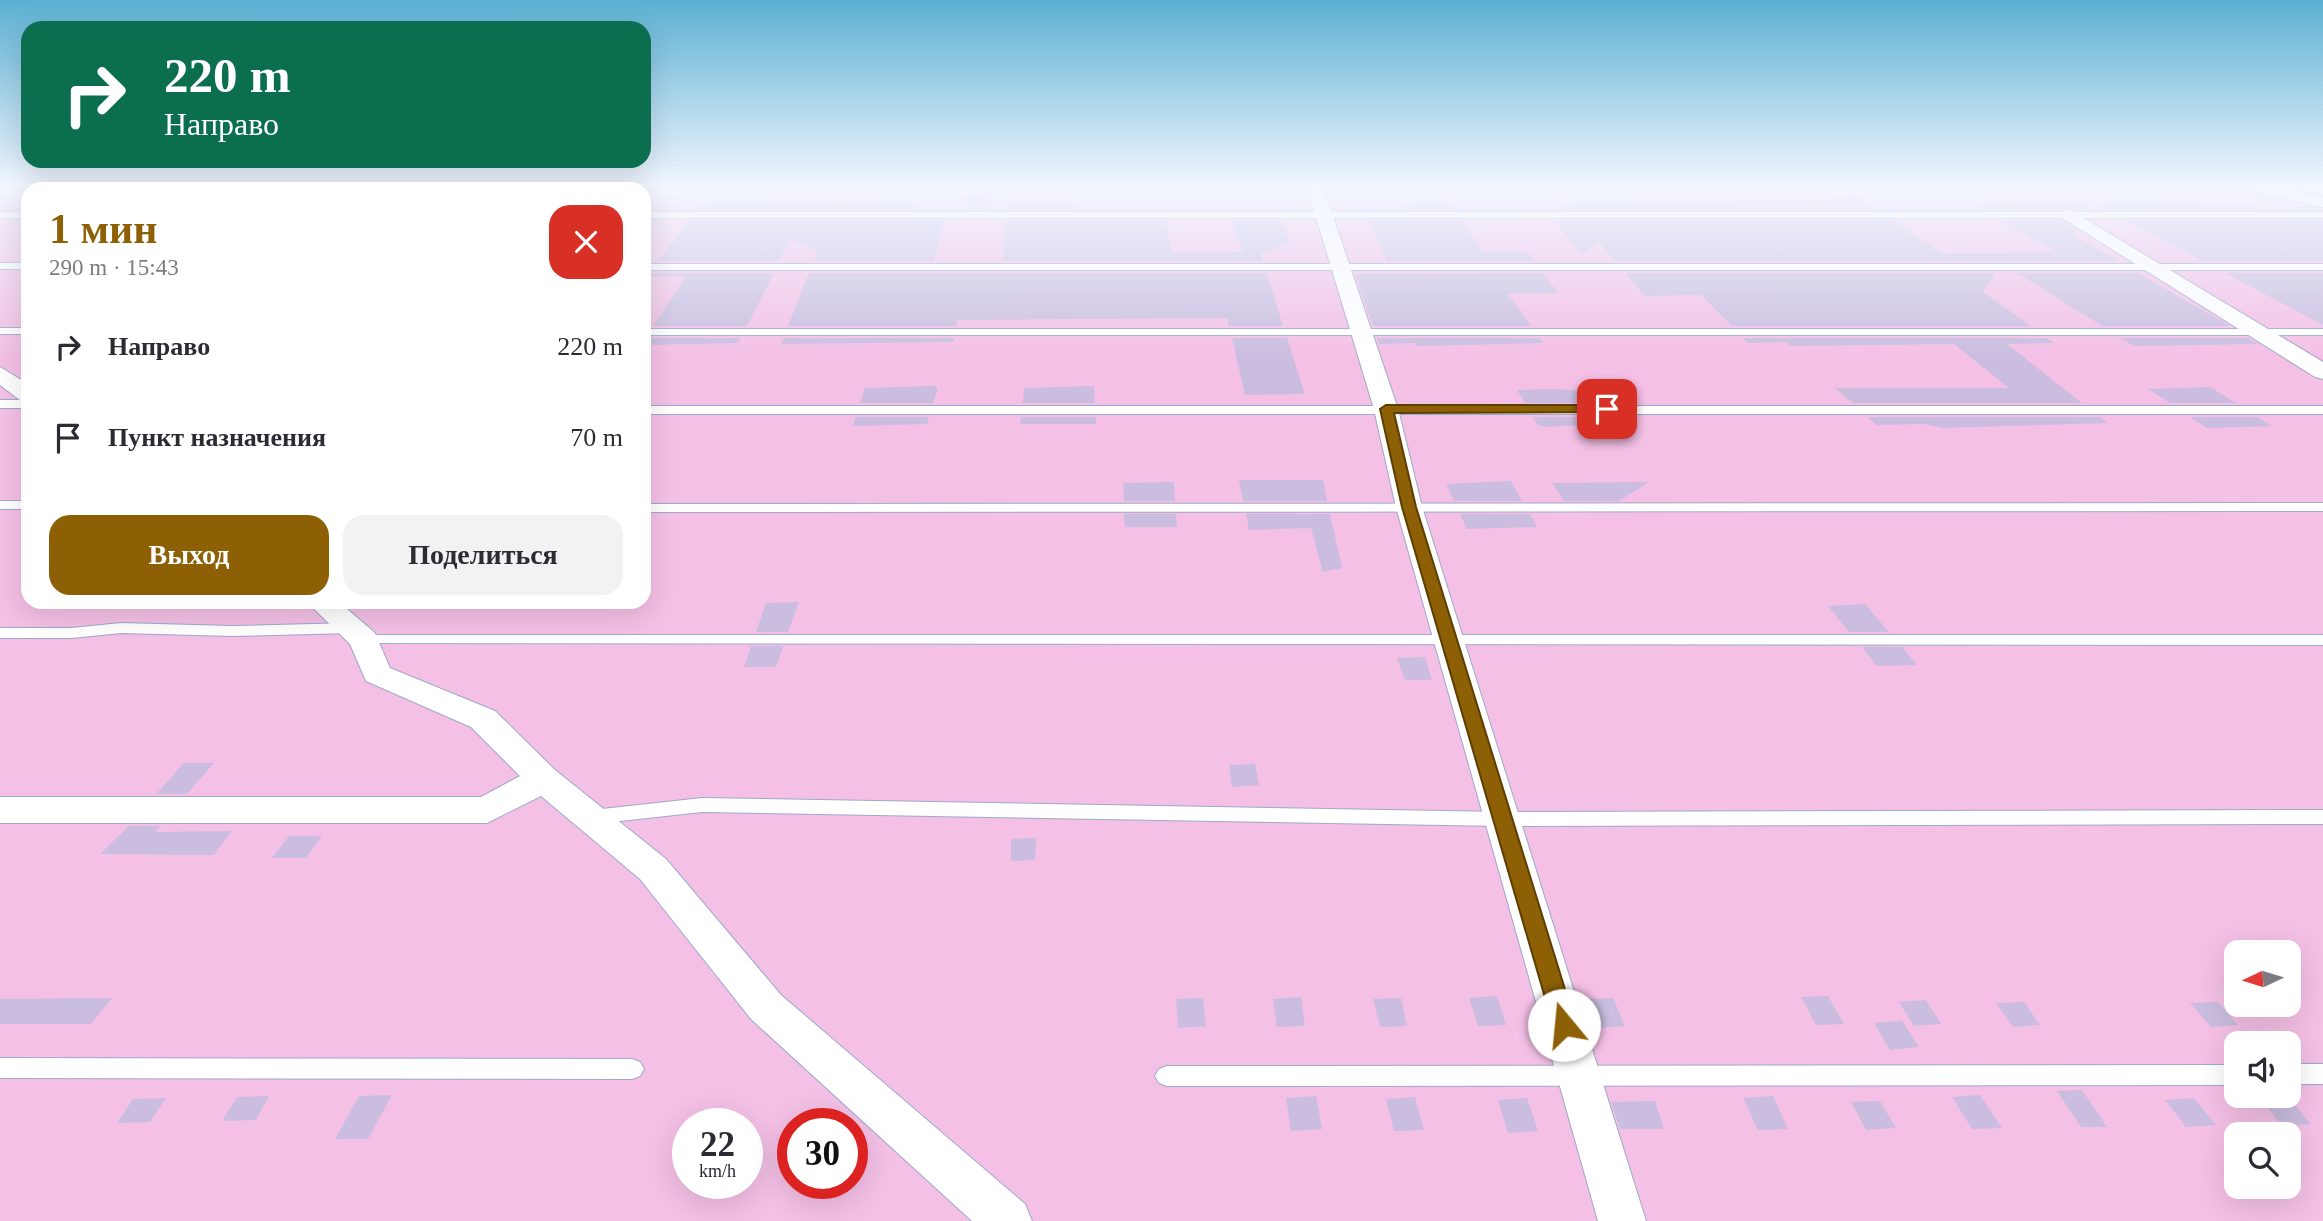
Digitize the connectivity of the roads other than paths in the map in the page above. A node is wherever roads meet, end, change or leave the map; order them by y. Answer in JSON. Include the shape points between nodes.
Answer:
{"nodes":[{"id":1,"x":1334,"y":244,"type":"edge"},
{"id":2,"x":2117,"y":244,"type":"edge"},
{"id":3,"x":0,"y":266,"type":"edge"},
{"id":4,"x":21,"y":266,"type":"edge"},
{"id":5,"x":651,"y":267,"type":"edge"},
{"id":6,"x":1342,"y":267,"type":"junction"},
{"id":7,"x":2154,"y":267,"type":"junction"},
{"id":8,"x":2323,"y":267,"type":"edge"},
{"id":9,"x":0,"y":331,"type":"edge"},
{"id":10,"x":21,"y":331,"type":"edge"},
{"id":11,"x":651,"y":332,"type":"edge"},
{"id":12,"x":1362,"y":332,"type":"junction"},
{"id":13,"x":2260,"y":332,"type":"junction"},
{"id":14,"x":2323,"y":332,"type":"edge"},
{"id":15,"x":2323,"y":372,"type":"edge"},
{"id":16,"x":0,"y":374,"type":"edge"},
{"id":17,"x":21,"y":390,"type":"edge"},
{"id":18,"x":0,"y":404,"type":"edge"},
{"id":19,"x":21,"y":404,"type":"edge"},
{"id":20,"x":1386,"y":409,"type":"junction"},
{"id":21,"x":651,"y":410,"type":"edge"},
{"id":22,"x":2323,"y":410,"type":"edge"},
{"id":23,"x":0,"y":505,"type":"edge"},
{"id":24,"x":21,"y":505,"type":"edge"},
{"id":25,"x":1409,"y":507,"type":"junction"},
{"id":26,"x":2323,"y":507,"type":"edge"},
{"id":27,"x":651,"y":508,"type":"edge"},
{"id":28,"x":330,"y":609,"type":"edge"},
{"id":29,"x":0,"y":633,"type":"edge"},
{"id":30,"x":358,"y":634,"type":"junction"},
{"id":31,"x":1448,"y":639,"type":"junction"},
{"id":32,"x":2323,"y":640,"type":"edge"},
{"id":33,"x":542,"y":779,"type":"junction"},
{"id":34,"x":0,"y":810,"type":"edge"},
{"id":35,"x":2323,"y":817,"type":"edge"},
{"id":36,"x":591,"y":818,"type":"junction"},
{"id":37,"x":1502,"y":818,"type":"junction"},
{"id":38,"x":0,"y":1068,"type":"edge"},
{"id":39,"x":632,"y":1069,"type":"dead end"},
{"id":40,"x":2224,"y":1074,"type":"edge"},
{"id":41,"x":2301,"y":1074,"type":"edge"},
{"id":42,"x":2323,"y":1074,"type":"edge"},
{"id":43,"x":1167,"y":1076,"type":"dead end"},
{"id":44,"x":1580,"y":1076,"type":"junction"},
{"id":45,"x":1008,"y":1221,"type":"edge"},
{"id":46,"x":1622,"y":1221,"type":"edge"}],
"edges":[{"from":1,"to":6,"type":"street"},
{"from":2,"to":7,"type":"street"},
{"from":3,"to":4,"type":"lane"},
{"from":5,"to":6,"type":"lane"},
{"from":6,"to":7,"type":"lane"},
{"from":6,"to":12,"type":"street"},
{"from":7,"to":8,"type":"lane"},
{"from":7,"to":13,"type":"street"},
{"from":9,"to":10,"type":"lane"},
{"from":11,"to":12,"type":"lane"},
{"from":12,"to":13,"type":"lane"},
{"from":12,"to":20,"type":"street"},
{"from":13,"to":14,"type":"lane"},
{"from":13,"to":15,"type":"street"},
{"from":16,"to":17,"type":"street"},
{"from":18,"to":19,"type":"lane"},
{"from":20,"to":21,"type":"lane"},
{"from":20,"to":22,"type":"lane"},
{"from":20,"to":25,"type":"street"},
{"from":23,"to":24,"type":"lane"},
{"from":25,"to":26,"type":"lane"},
{"from":25,"to":27,"type":"lane"},
{"from":25,"to":31,"type":"street"},
{"from":28,"to":30,"type":"street"},
{"from":29,"to":30,"type":"lane","via":[[121,628]]},
{"from":30,"to":31,"type":"lane"},
{"from":30,"to":33,"type":"street","via":[[377,674],[483,719]]},
{"from":31,"to":32,"type":"lane"},
{"from":31,"to":37,"type":"street"},
{"from":33,"to":34,"type":"street","via":[[486,810]]},
{"from":33,"to":36,"type":"street"},
{"from":35,"to":37,"type":"lane"},
{"from":36,"to":37,"type":"lane","via":[[702,805]]},
{"from":36,"to":45,"type":"street","via":[[653,869],[766,1007]]},
{"from":37,"to":44,"type":"street"},
{"from":38,"to":39,"type":"lane"},
{"from":40,"to":44,"type":"lane"},
{"from":41,"to":42,"type":"lane"},
{"from":43,"to":44,"type":"lane"},
{"from":44,"to":46,"type":"street"}]}
